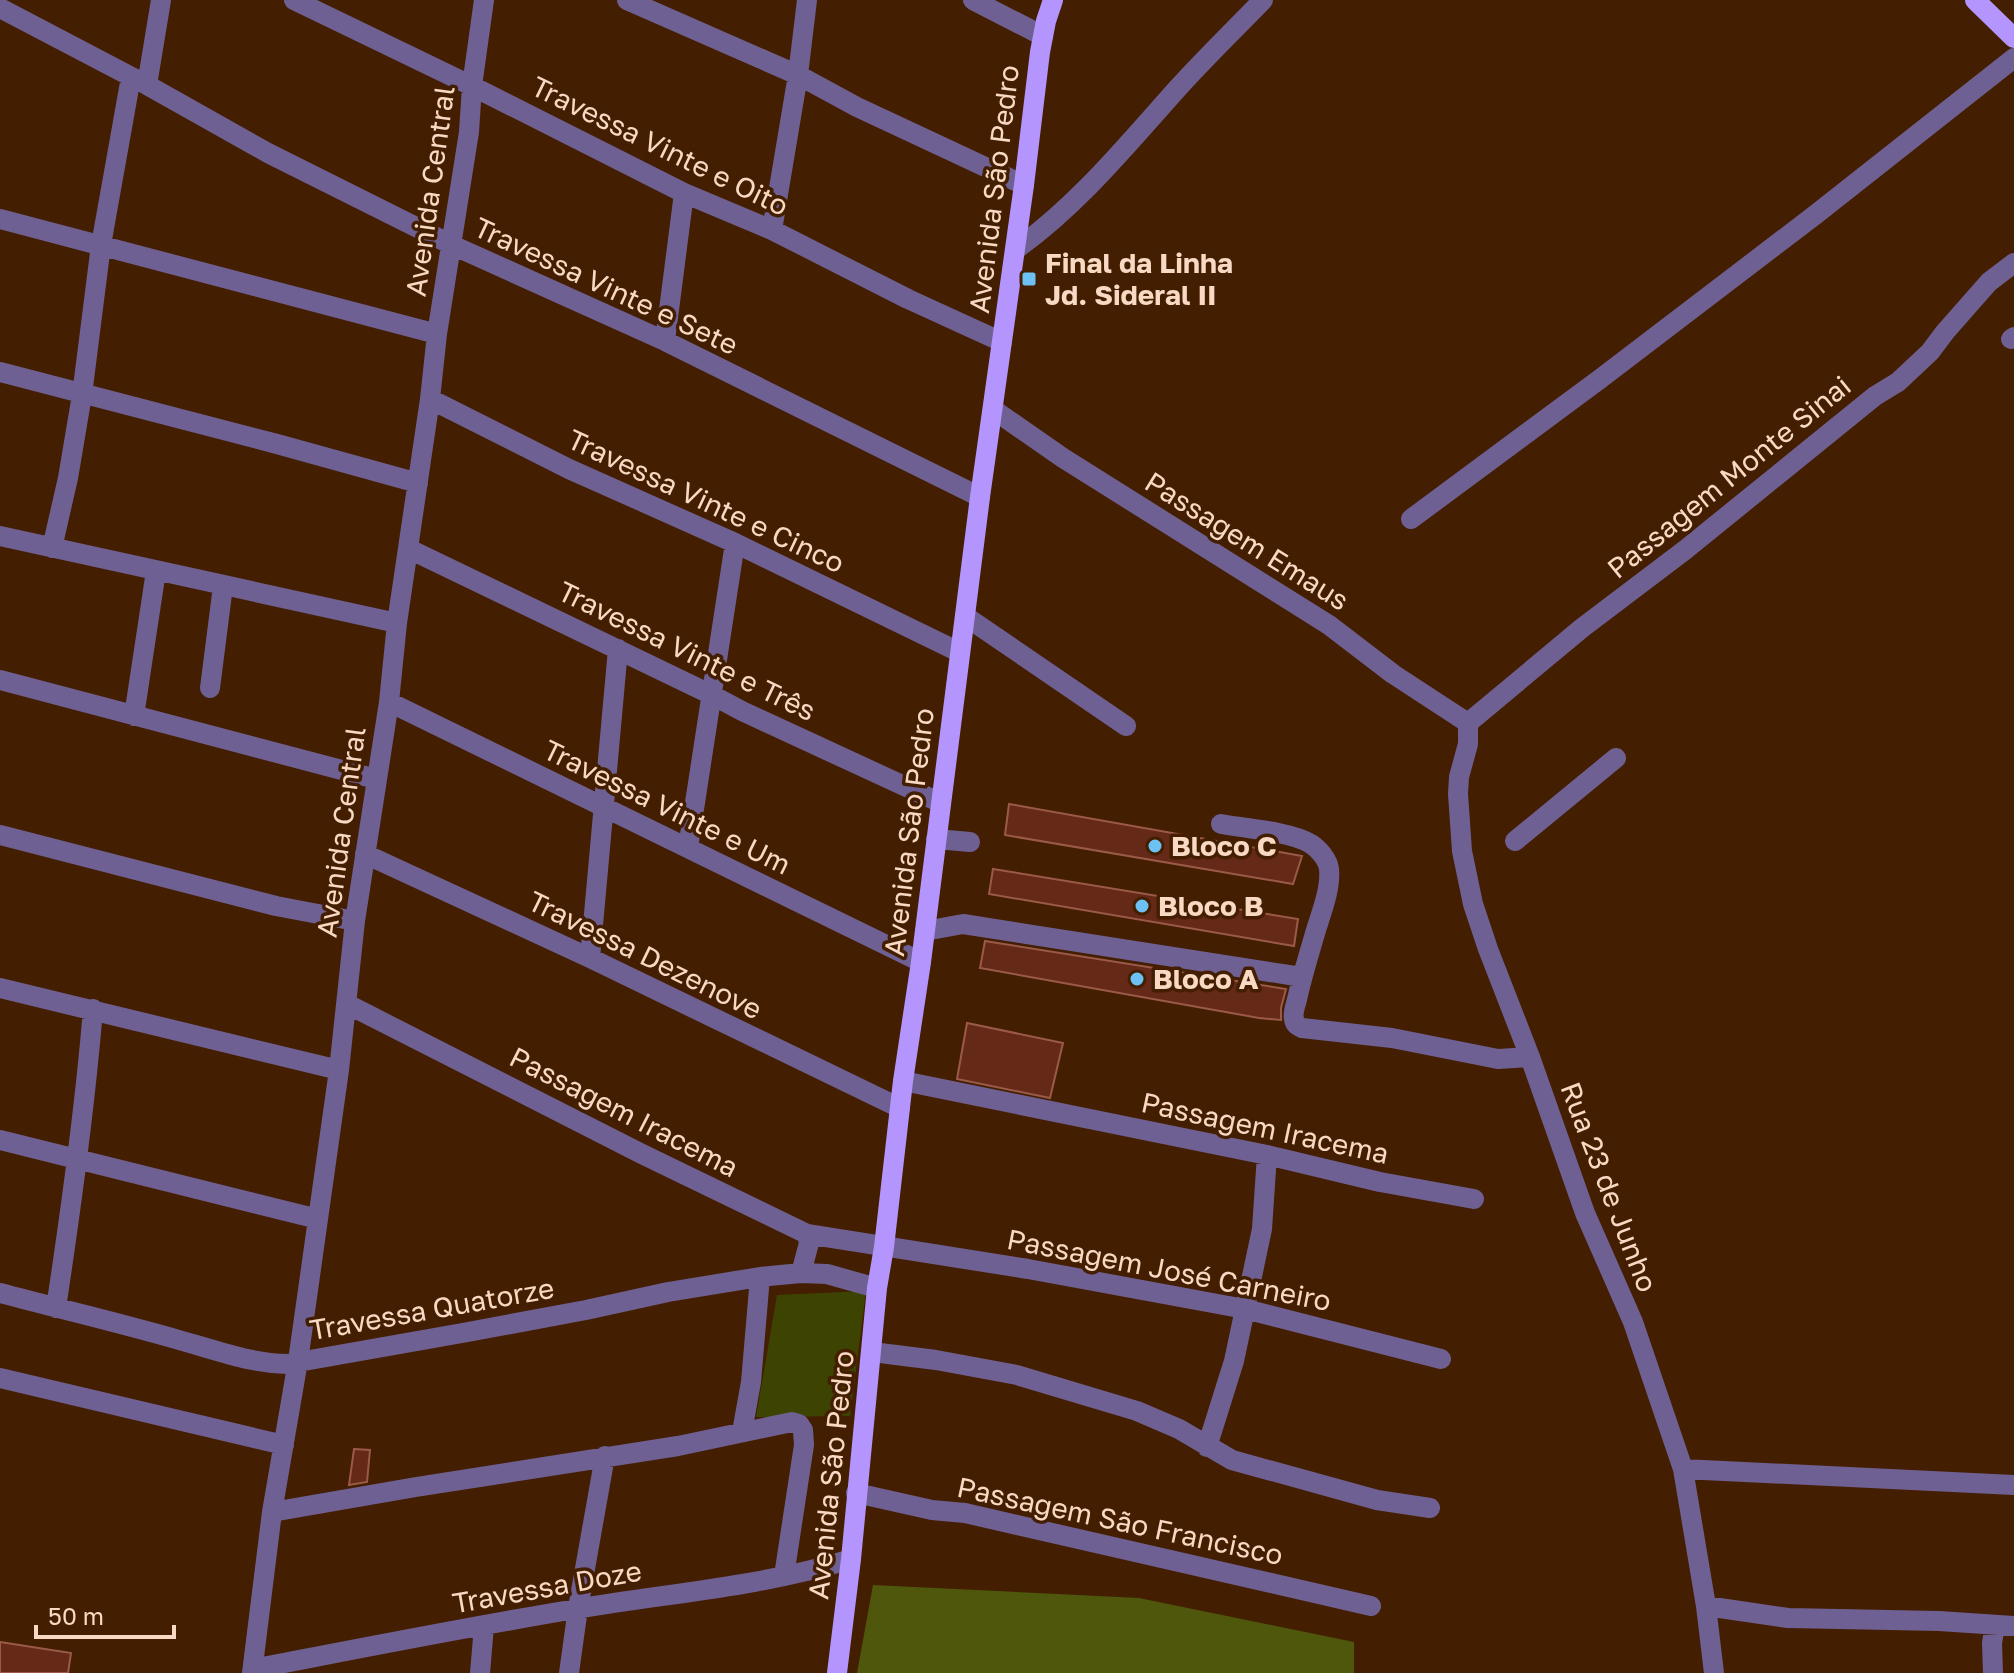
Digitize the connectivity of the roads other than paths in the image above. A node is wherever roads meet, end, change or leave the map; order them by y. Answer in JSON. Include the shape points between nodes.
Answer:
{"nodes":[{"id":1,"x":161,"y":0,"type":"edge"},
{"id":2,"x":294,"y":0,"type":"edge"},
{"id":3,"x":484,"y":0,"type":"edge"},
{"id":4,"x":627,"y":0,"type":"edge"},
{"id":5,"x":807,"y":0,"type":"edge"},
{"id":6,"x":973,"y":0,"type":"edge"},
{"id":7,"x":1053,"y":0,"type":"edge"},
{"id":8,"x":1263,"y":0,"type":"edge"},
{"id":9,"x":1975,"y":0,"type":"edge"},
{"id":10,"x":0,"y":8,"type":"edge"},
{"id":11,"x":1043,"y":36,"type":"junction"},
{"id":12,"x":2014,"y":38,"type":"edge"},
{"id":13,"x":2014,"y":58,"type":"edge"},
{"id":14,"x":798,"y":75,"type":"junction"},
{"id":15,"x":139,"y":81,"type":"junction"},
{"id":16,"x":472,"y":86,"type":"junction"},
{"id":17,"x":1024,"y":185,"type":"junction"},
{"id":18,"x":684,"y":193,"type":"junction"},
{"id":19,"x":0,"y":219,"type":"edge"},
{"id":20,"x":772,"y":230,"type":"junction"},
{"id":21,"x":101,"y":245,"type":"junction"},
{"id":22,"x":452,"y":245,"type":"junction"},
{"id":23,"x":1015,"y":250,"type":"junction"},
{"id":24,"x":2014,"y":263,"type":"edge"},
{"id":25,"x":437,"y":334,"type":"junction"},
{"id":26,"x":665,"y":341,"type":"junction"},
{"id":27,"x":1002,"y":342,"type":"junction"},
{"id":28,"x":0,"y":372,"type":"edge"},
{"id":29,"x":82,"y":395,"type":"junction"},
{"id":30,"x":430,"y":399,"type":"junction"},
{"id":31,"x":994,"y":410,"type":"junction"},
{"id":32,"x":418,"y":483,"type":"junction"},
{"id":33,"x":980,"y":497,"type":"junction"},
{"id":34,"x":1411,"y":519,"type":"dead end"},
{"id":35,"x":0,"y":536,"type":"edge"},
{"id":36,"x":735,"y":543,"type":"junction"},
{"id":37,"x":52,"y":548,"type":"junction"},
{"id":38,"x":409,"y":549,"type":"junction"},
{"id":39,"x":156,"y":571,"type":"junction"},
{"id":40,"x":223,"y":586,"type":"junction"},
{"id":41,"x":965,"y":616,"type":"junction"},
{"id":42,"x":397,"y":623,"type":"junction"},
{"id":43,"x":618,"y":649,"type":"junction"},
{"id":44,"x":959,"y":652,"type":"junction"},
{"id":45,"x":0,"y":680,"type":"edge"},
{"id":46,"x":210,"y":688,"type":"dead end"},
{"id":47,"x":712,"y":695,"type":"junction"},
{"id":48,"x":389,"y":702,"type":"junction"},
{"id":49,"x":134,"y":716,"type":"junction"},
{"id":50,"x":1468,"y":723,"type":"junction"},
{"id":51,"x":1126,"y":726,"type":"dead end"},
{"id":52,"x":1616,"y":758,"type":"dead end"},
{"id":53,"x":376,"y":779,"type":"junction"},
{"id":54,"x":941,"y":803,"type":"junction"},
{"id":55,"x":603,"y":806,"type":"junction"},
{"id":56,"x":1221,"y":824,"type":"dead end"},
{"id":57,"x":0,"y":836,"type":"edge"},
{"id":58,"x":936,"y":839,"type":"junction"},
{"id":59,"x":1515,"y":841,"type":"dead end"},
{"id":60,"x":970,"y":842,"type":"dead end"},
{"id":61,"x":688,"y":848,"type":"junction"},
{"id":62,"x":365,"y":854,"type":"junction"},
{"id":63,"x":355,"y":921,"type":"junction"},
{"id":64,"x":925,"y":931,"type":"junction"},
{"id":65,"x":590,"y":958,"type":"junction"},
{"id":66,"x":921,"y":962,"type":"junction"},
{"id":67,"x":1302,"y":977,"type":"junction"},
{"id":68,"x":0,"y":988,"type":"edge"},
{"id":69,"x":347,"y":1004,"type":"junction"},
{"id":70,"x":93,"y":1009,"type":"junction"},
{"id":71,"x":1530,"y":1057,"type":"junction"},
{"id":72,"x":339,"y":1070,"type":"junction"},
{"id":73,"x":903,"y":1081,"type":"junction"},
{"id":74,"x":900,"y":1108,"type":"junction"},
{"id":75,"x":0,"y":1140,"type":"edge"},
{"id":76,"x":1267,"y":1155,"type":"junction"},
{"id":77,"x":76,"y":1159,"type":"junction"},
{"id":78,"x":1474,"y":1199,"type":"dead end"},
{"id":79,"x":318,"y":1219,"type":"junction"},
{"id":80,"x":807,"y":1234,"type":"junction"},
{"id":81,"x":884,"y":1247,"type":"junction"},
{"id":82,"x":801,"y":1273,"type":"junction"},
{"id":83,"x":760,"y":1277,"type":"junction"},
{"id":84,"x":877,"y":1288,"type":"junction"},
{"id":85,"x":0,"y":1293,"type":"edge"},
{"id":86,"x":56,"y":1308,"type":"junction"},
{"id":87,"x":1245,"y":1309,"type":"junction"},
{"id":88,"x":872,"y":1352,"type":"junction"},
{"id":89,"x":1441,"y":1359,"type":"dead end"},
{"id":90,"x":298,"y":1361,"type":"junction"},
{"id":91,"x":0,"y":1378,"type":"edge"},
{"id":92,"x":742,"y":1432,"type":"junction"},
{"id":93,"x":284,"y":1445,"type":"junction"},
{"id":94,"x":1207,"y":1447,"type":"junction"},
{"id":95,"x":605,"y":1456,"type":"junction"},
{"id":96,"x":1683,"y":1469,"type":"junction"},
{"id":97,"x":2014,"y":1485,"type":"edge"},
{"id":98,"x":856,"y":1493,"type":"junction"},
{"id":99,"x":1430,"y":1508,"type":"dead end"},
{"id":100,"x":272,"y":1512,"type":"junction"},
{"id":101,"x":851,"y":1559,"type":"junction"},
{"id":102,"x":784,"y":1576,"type":"junction"},
{"id":103,"x":1371,"y":1606,"type":"dead end"},
{"id":104,"x":1706,"y":1606,"type":"junction"},
{"id":105,"x":578,"y":1608,"type":"junction"},
{"id":106,"x":2004,"y":1625,"type":"edge"},
{"id":107,"x":484,"y":1626,"type":"junction"},
{"id":108,"x":252,"y":1671,"type":"edge"},
{"id":109,"x":480,"y":1673,"type":"edge"},
{"id":110,"x":569,"y":1673,"type":"edge"},
{"id":111,"x":837,"y":1673,"type":"edge"},
{"id":112,"x":1714,"y":1673,"type":"edge"},
{"id":113,"x":1993,"y":1673,"type":"edge"}],
"edges":[{"from":1,"to":15,"type":"street"},
{"from":2,"to":16,"type":"street","name":"Travessa Vinte e Oito"},
{"from":3,"to":16,"type":"street","name":"Avenida Central"},
{"from":4,"to":14,"type":"street"},
{"from":5,"to":14,"type":"street"},
{"from":6,"to":11,"type":"street"},
{"from":7,"to":11,"type":"main road","name":"Avenida São Pedro"},
{"from":8,"to":23,"type":"street","via":[[1064,212]]},
{"from":9,"to":12,"type":"main road"},
{"from":10,"to":15,"type":"street","name":"Travessa Vinte e Sete"},
{"from":11,"to":17,"type":"main road","name":"Avenida São Pedro"},
{"from":13,"to":34,"type":"street"},
{"from":14,"to":17,"type":"street"},
{"from":14,"to":20,"type":"street"},
{"from":15,"to":21,"type":"street"},
{"from":15,"to":22,"type":"street","name":"Travessa Vinte e Sete"},
{"from":16,"to":18,"type":"street","name":"Travessa Vinte e Oito"},
{"from":16,"to":22,"type":"street","name":"Avenida Central"},
{"from":17,"to":23,"type":"main road","name":"Avenida São Pedro"},
{"from":18,"to":20,"type":"street","name":"Travessa Vinte e Oito"},
{"from":18,"to":26,"type":"street"},
{"from":19,"to":21,"type":"street"},
{"from":20,"to":27,"type":"street","name":"Travessa Vinte e Oito"},
{"from":21,"to":25,"type":"street"},
{"from":21,"to":29,"type":"street"},
{"from":22,"to":25,"type":"street","name":"Avenida Central"},
{"from":22,"to":26,"type":"street","name":"Travessa Vinte e Sete"},
{"from":23,"to":27,"type":"main road","name":"Avenida São Pedro"},
{"from":24,"to":50,"type":"street","name":"Passagem Monte Sinai","via":[[1989,282],[1898,382]]},
{"from":25,"to":30,"type":"street","name":"Avenida Central"},
{"from":26,"to":33,"type":"street","name":"Travessa Vinte e Sete"},
{"from":27,"to":31,"type":"main road","name":"Avenida São Pedro"},
{"from":28,"to":29,"type":"street"},
{"from":29,"to":32,"type":"street"},
{"from":29,"to":37,"type":"street"},
{"from":30,"to":32,"type":"street","name":"Avenida Central"},
{"from":30,"to":36,"type":"street","name":"Travessa Vinte e Cinco"},
{"from":31,"to":33,"type":"main road","name":"Avenida São Pedro"},
{"from":31,"to":50,"type":"street","name":"Passagem Emaus","via":[[1329,625]]},
{"from":32,"to":38,"type":"street","name":"Avenida Central"},
{"from":33,"to":41,"type":"main road","name":"Avenida São Pedro"},
{"from":35,"to":37,"type":"street"},
{"from":36,"to":44,"type":"street","name":"Travessa Vinte e Cinco"},
{"from":36,"to":47,"type":"street"},
{"from":37,"to":39,"type":"street"},
{"from":38,"to":42,"type":"street","name":"Avenida Central"},
{"from":38,"to":43,"type":"street","name":"Travessa Vinte e Três"},
{"from":39,"to":40,"type":"street"},
{"from":39,"to":49,"type":"street"},
{"from":40,"to":42,"type":"street"},
{"from":40,"to":46,"type":"street"},
{"from":41,"to":44,"type":"main road","name":"Avenida São Pedro"},
{"from":41,"to":51,"type":"street"},
{"from":42,"to":48,"type":"street","name":"Avenida Central"},
{"from":43,"to":47,"type":"street","name":"Travessa Vinte e Três"},
{"from":43,"to":55,"type":"street"},
{"from":44,"to":54,"type":"main road","name":"Avenida São Pedro"},
{"from":45,"to":49,"type":"street"},
{"from":47,"to":54,"type":"street","name":"Travessa Vinte e Três"},
{"from":47,"to":61,"type":"street"},
{"from":48,"to":53,"type":"street","name":"Avenida Central"},
{"from":48,"to":55,"type":"street","name":"Travessa Vinte e Um"},
{"from":49,"to":53,"type":"street"},
{"from":50,"to":71,"type":"street","name":"Rua 23 de Junho","via":[[1458,794],[1462,851],[1480,928]]},
{"from":52,"to":59,"type":"street"},
{"from":53,"to":62,"type":"street","name":"Avenida Central"},
{"from":54,"to":58,"type":"main road","name":"Avenida São Pedro"},
{"from":55,"to":61,"type":"street","name":"Travessa Vinte e Um"},
{"from":55,"to":65,"type":"street"},
{"from":56,"to":67,"type":"street","via":[[1306,842],[1327,863],[1324,904]]},
{"from":57,"to":63,"type":"street"},
{"from":58,"to":60,"type":"street"},
{"from":58,"to":64,"type":"main road","name":"Avenida São Pedro"},
{"from":61,"to":66,"type":"street","name":"Travessa Vinte e Um"},
{"from":62,"to":63,"type":"street","name":"Avenida Central"},
{"from":62,"to":65,"type":"street","name":"Travessa Dezenove"},
{"from":63,"to":69,"type":"street","name":"Avenida Central"},
{"from":64,"to":66,"type":"main road","name":"Avenida São Pedro"},
{"from":64,"to":67,"type":"street","via":[[963,924]]},
{"from":65,"to":74,"type":"street","name":"Travessa Dezenove"},
{"from":66,"to":73,"type":"main road","name":"Avenida São Pedro"},
{"from":67,"to":71,"type":"street","via":[[1294,1019],[1302,1028],[1392,1038],[1498,1059]]},
{"from":68,"to":70,"type":"street"},
{"from":69,"to":72,"type":"street","name":"Avenida Central"},
{"from":69,"to":80,"type":"street","name":"Passagem Iracema"},
{"from":70,"to":72,"type":"street"},
{"from":70,"to":77,"type":"street"},
{"from":71,"to":96,"type":"street","name":"Rua 23 de Junho","via":[[1585,1213],[1633,1322]]},
{"from":72,"to":79,"type":"street","name":"Avenida Central"},
{"from":73,"to":74,"type":"main road","name":"Avenida São Pedro"},
{"from":73,"to":76,"type":"street","name":"Passagem Iracema"},
{"from":74,"to":81,"type":"main road","name":"Avenida São Pedro"},
{"from":75,"to":77,"type":"street"},
{"from":76,"to":78,"type":"street","name":"Passagem Iracema"},
{"from":76,"to":87,"type":"street","via":[[1262,1229]]},
{"from":77,"to":79,"type":"street"},
{"from":77,"to":86,"type":"street"},
{"from":79,"to":90,"type":"street","name":"Avenida Central"},
{"from":80,"to":81,"type":"street","name":"Passagem Iracema"},
{"from":80,"to":82,"type":"street"},
{"from":81,"to":84,"type":"main road","name":"Avenida São Pedro"},
{"from":81,"to":87,"type":"street","name":"Passagem José Carneiro"},
{"from":82,"to":83,"type":"street","name":"Travessa Quatorze"},
{"from":82,"to":84,"type":"street","name":"Travessa Quatorze","via":[[827,1274]]},
{"from":83,"to":90,"type":"street","name":"Travessa Quatorze"},
{"from":83,"to":92,"type":"street"},
{"from":84,"to":88,"type":"main road","name":"Avenida São Pedro"},
{"from":85,"to":86,"type":"street","name":"Travessa Quatorze"},
{"from":86,"to":90,"type":"street","name":"Travessa Quatorze","via":[[232,1356]]},
{"from":87,"to":89,"type":"street","name":"Passagem José Carneiro"},
{"from":87,"to":94,"type":"street"},
{"from":88,"to":94,"type":"street","via":[[1017,1375],[1159,1420]]},
{"from":88,"to":98,"type":"main road","name":"Avenida São Pedro"},
{"from":90,"to":93,"type":"street","name":"Avenida Central"},
{"from":91,"to":93,"type":"street"},
{"from":92,"to":95,"type":"street"},
{"from":92,"to":102,"type":"street","via":[[792,1422],[803,1430]]},
{"from":93,"to":100,"type":"street","name":"Avenida Central"},
{"from":94,"to":99,"type":"street","via":[[1265,1470],[1377,1500]]},
{"from":95,"to":100,"type":"street"},
{"from":95,"to":105,"type":"street"},
{"from":96,"to":97,"type":"street"},
{"from":96,"to":104,"type":"street","name":"Rua 23 de Junho"},
{"from":98,"to":101,"type":"main road","name":"Avenida São Pedro"},
{"from":98,"to":103,"type":"street","name":"Passagem São Francisco"},
{"from":100,"to":108,"type":"street","name":"Avenida Central"},
{"from":101,"to":102,"type":"street","name":"Travessa Doze"},
{"from":101,"to":111,"type":"main road","name":"Avenida São Pedro"},
{"from":102,"to":105,"type":"street","name":"Travessa Doze"},
{"from":104,"to":106,"type":"street","via":[[1788,1618]]},
{"from":104,"to":112,"type":"street","name":"Rua 23 de Junho"},
{"from":105,"to":107,"type":"street","name":"Travessa Doze"},
{"from":105,"to":110,"type":"street"},
{"from":106,"to":113,"type":"street","via":[[1992,1643]]},
{"from":107,"to":108,"type":"street","name":"Travessa Doze"},
{"from":107,"to":109,"type":"street"}]}
